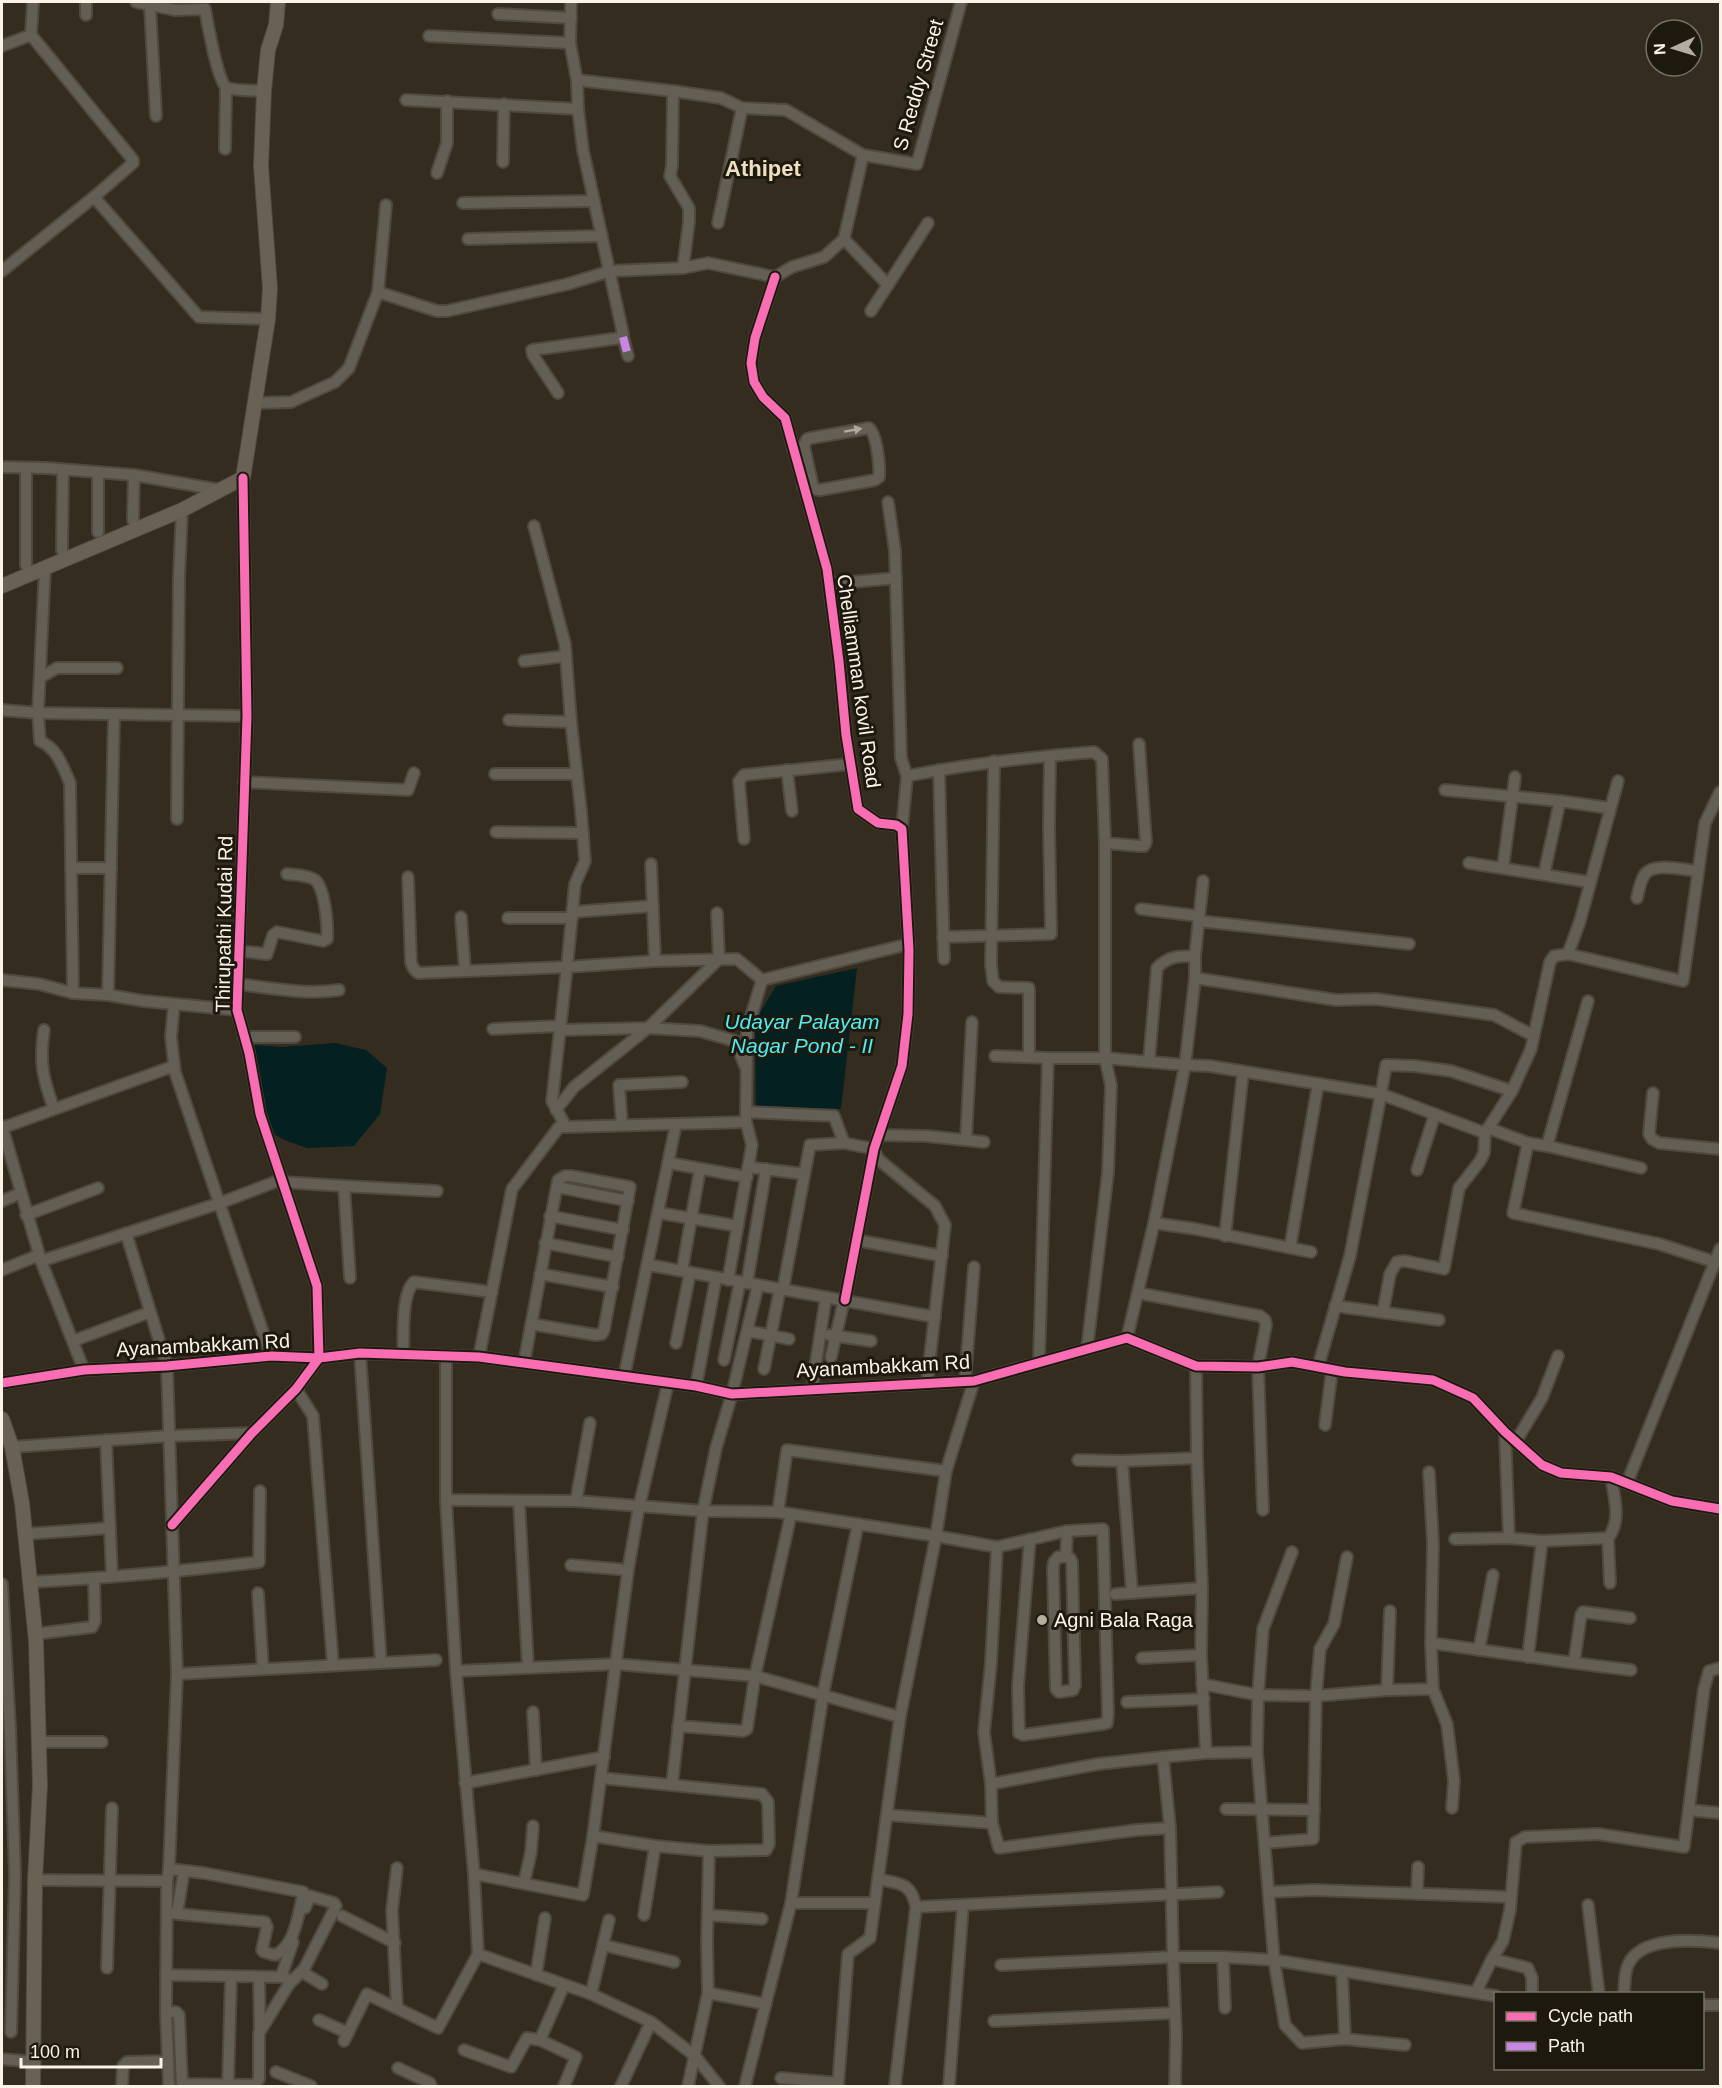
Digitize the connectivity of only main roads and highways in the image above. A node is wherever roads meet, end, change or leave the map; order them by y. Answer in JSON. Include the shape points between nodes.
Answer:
{"nodes":[{"id":1,"x":278,"y":2,"type":"edge"},
{"id":2,"x":2,"y":586,"type":"edge"},
{"id":3,"x":2,"y":1419,"type":"edge"},
{"id":4,"x":33,"y":2086,"type":"edge"}],
"edges":[{"from":1,"to":2,"type":"main road","via":[[268,50],[261,166],[270,288],[268,319],[243,478],[182,510]]},
{"from":3,"to":4,"type":"main road","via":[[12,1447],[22,1503],[35,1634],[40,1785]]}]}
